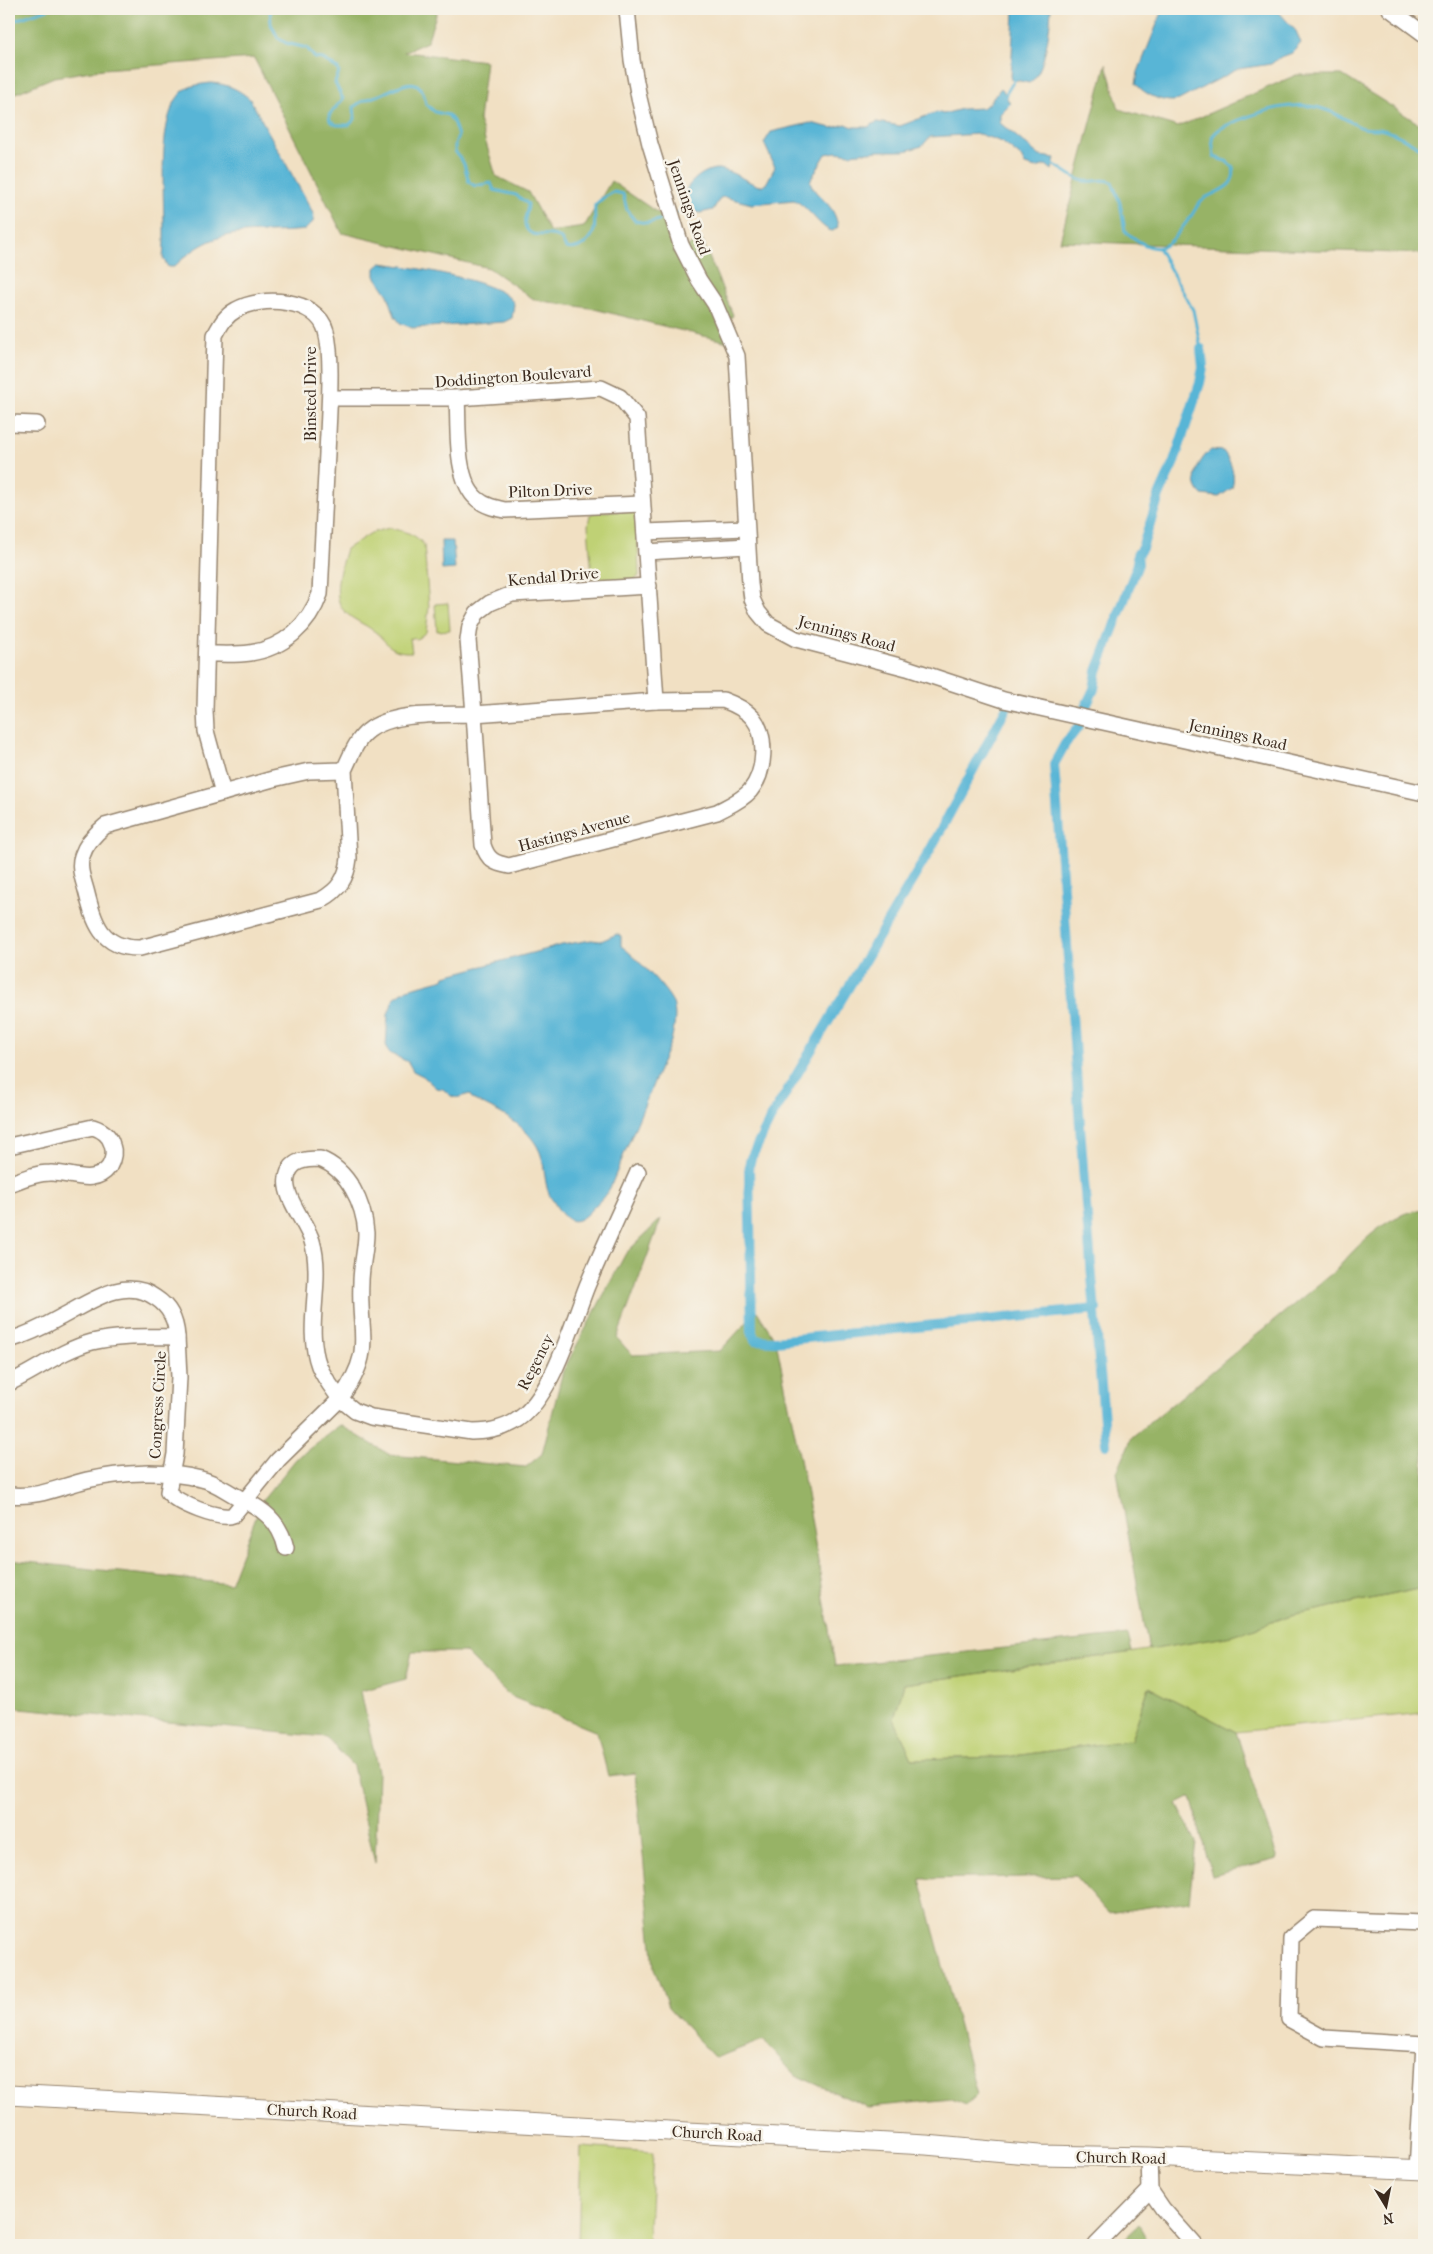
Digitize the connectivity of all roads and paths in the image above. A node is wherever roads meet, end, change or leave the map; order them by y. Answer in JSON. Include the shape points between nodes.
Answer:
{"nodes":[{"id":1,"x":627,"y":9,"type":"edge"},
{"id":2,"x":1390,"y":9,"type":"edge"},
{"id":3,"x":1424,"y":34,"type":"edge"},
{"id":4,"x":330,"y":398,"type":"junction"},
{"id":5,"x":457,"y":398,"type":"junction"},
{"id":6,"x":9,"y":423,"type":"edge"},
{"id":7,"x":37,"y":424,"type":"dead end"},
{"id":8,"x":642,"y":504,"type":"junction"},
{"id":9,"x":746,"y":528,"type":"junction"},
{"id":10,"x":645,"y":532,"type":"junction"},
{"id":11,"x":747,"y":546,"type":"junction"},
{"id":12,"x":646,"y":552,"type":"junction"},
{"id":13,"x":649,"y":586,"type":"junction"},
{"id":14,"x":208,"y":654,"type":"junction"},
{"id":15,"x":656,"y":701,"type":"junction"},
{"id":16,"x":474,"y":714,"type":"junction"},
{"id":17,"x":344,"y":770,"type":"junction"},
{"id":18,"x":223,"y":793,"type":"junction"},
{"id":19,"x":1424,"y":794,"type":"edge"},
{"id":20,"x":9,"y":1146,"type":"edge"},
{"id":21,"x":638,"y":1172,"type":"dead end"},
{"id":22,"x":9,"y":1184,"type":"edge"},
{"id":23,"x":177,"y":1337,"type":"junction"},
{"id":24,"x":9,"y":1340,"type":"edge"},
{"id":25,"x":9,"y":1383,"type":"edge"},
{"id":26,"x":340,"y":1399,"type":"junction"},
{"id":27,"x":170,"y":1475,"type":"junction"},
{"id":28,"x":9,"y":1496,"type":"edge"},
{"id":29,"x":246,"y":1501,"type":"junction"},
{"id":30,"x":286,"y":1548,"type":"dead end"},
{"id":31,"x":1424,"y":1923,"type":"edge"},
{"id":32,"x":1424,"y":2044,"type":"edge"},
{"id":33,"x":9,"y":2094,"type":"edge"},
{"id":34,"x":1149,"y":2157,"type":"junction"},
{"id":35,"x":1421,"y":2170,"type":"edge"},
{"id":36,"x":1150,"y":2190,"type":"junction"},
{"id":37,"x":1096,"y":2245,"type":"edge"},
{"id":38,"x":1195,"y":2245,"type":"edge"}],
"edges":[{"from":1,"to":9,"type":"street","name":"Jennings Road","via":[[639,98],[681,245],[698,280],[715,304],[736,356]]},
{"from":2,"to":3,"type":"street"},
{"from":4,"to":5,"type":"street","name":"Doddington Boulevard"},
{"from":4,"to":14,"type":"street","name":"Binsted Drive","via":[[320,594],[314,611],[287,640],[251,653]]},
{"from":4,"to":14,"type":"street","name":"Binsted Drive","via":[[326,329],[312,311],[281,303],[251,303],[223,320],[213,347]]},
{"from":5,"to":8,"type":"street","name":"Pilton Drive","via":[[461,470],[467,486],[491,507],[505,510]]},
{"from":5,"to":8,"type":"street","name":"Doddington Boulevard","via":[[601,388],[620,397],[637,418]]},
{"from":6,"to":7,"type":"street"},
{"from":8,"to":10,"type":"street","name":"Doddington Boulevard"},
{"from":9,"to":10,"type":"street"},
{"from":9,"to":11,"type":"street","name":"Jennings Road"},
{"from":10,"to":12,"type":"street","name":"Doddington Boulevard"},
{"from":11,"to":12,"type":"street"},
{"from":11,"to":19,"type":"street","name":"Jennings Road","via":[[752,598],[758,612],[768,624],[796,638],[907,668],[1004,700]]},
{"from":12,"to":13,"type":"street","name":"Doddington Boulevard"},
{"from":13,"to":15,"type":"street","name":"Doddington Boulevard"},
{"from":13,"to":16,"type":"street","name":"Kendal Drive","via":[[512,594],[490,603],[477,613],[470,626],[468,640]]},
{"from":14,"to":18,"type":"street","name":"Binsted Drive","via":[[206,731]]},
{"from":15,"to":16,"type":"street","name":"Hastings Avenue"},
{"from":15,"to":16,"type":"street","name":"Hastings Avenue","via":[[723,700],[739,706],[752,718],[759,728],[762,761],[758,778],[750,791],[717,812],[509,866],[492,861],[482,845]]},
{"from":16,"to":17,"type":"street","via":[[383,722],[360,740]]},
{"from":17,"to":18,"type":"street","via":[[309,771]]},
{"from":17,"to":18,"type":"street","via":[[348,871],[333,894],[321,900],[140,948],[127,948],[109,940],[98,928],[92,914],[80,867],[84,851],[94,834],[105,826]]},
{"from":20,"to":22,"type":"street","via":[[93,1127],[107,1135],[114,1150],[110,1166],[97,1176],[79,1178],[48,1172]]},
{"from":21,"to":26,"type":"street","name":"Regency","via":[[552,1374],[530,1408],[516,1422],[483,1432],[460,1431],[371,1417],[355,1411]]},
{"from":23,"to":24,"type":"street","name":"Congress Circle","via":[[174,1320],[162,1302],[144,1292],[122,1289]]},
{"from":23,"to":25,"type":"street","name":"Congress Circle","via":[[113,1338],[90,1343],[68,1351]]},
{"from":23,"to":27,"type":"street","name":"Congress Circle","via":[[178,1390]]},
{"from":26,"to":26,"type":"street","via":[[317,1359],[314,1249],[286,1185],[289,1170],[301,1160],[320,1159],[338,1169],[357,1198],[366,1232],[360,1282],[363,1352],[356,1375]]},
{"from":26,"to":29,"type":"street","via":[[278,1460]]},
{"from":27,"to":28,"type":"street","via":[[101,1478],[38,1495]]},
{"from":27,"to":29,"type":"street","via":[[213,1483]]},
{"from":27,"to":29,"type":"street","via":[[168,1492],[172,1496],[212,1514],[227,1518]]},
{"from":29,"to":30,"type":"street","via":[[272,1519]]},
{"from":31,"to":32,"type":"street","via":[[1314,1919],[1291,1938],[1289,2019],[1324,2038]]},
{"from":32,"to":35,"type":"street"},
{"from":33,"to":34,"type":"main road","name":"Church Road","via":[[926,2145],[1039,2155]]},
{"from":34,"to":35,"type":"main road","name":"Church Road"},
{"from":34,"to":36,"type":"street"},
{"from":36,"to":37,"type":"street"},
{"from":36,"to":38,"type":"street"}]}
